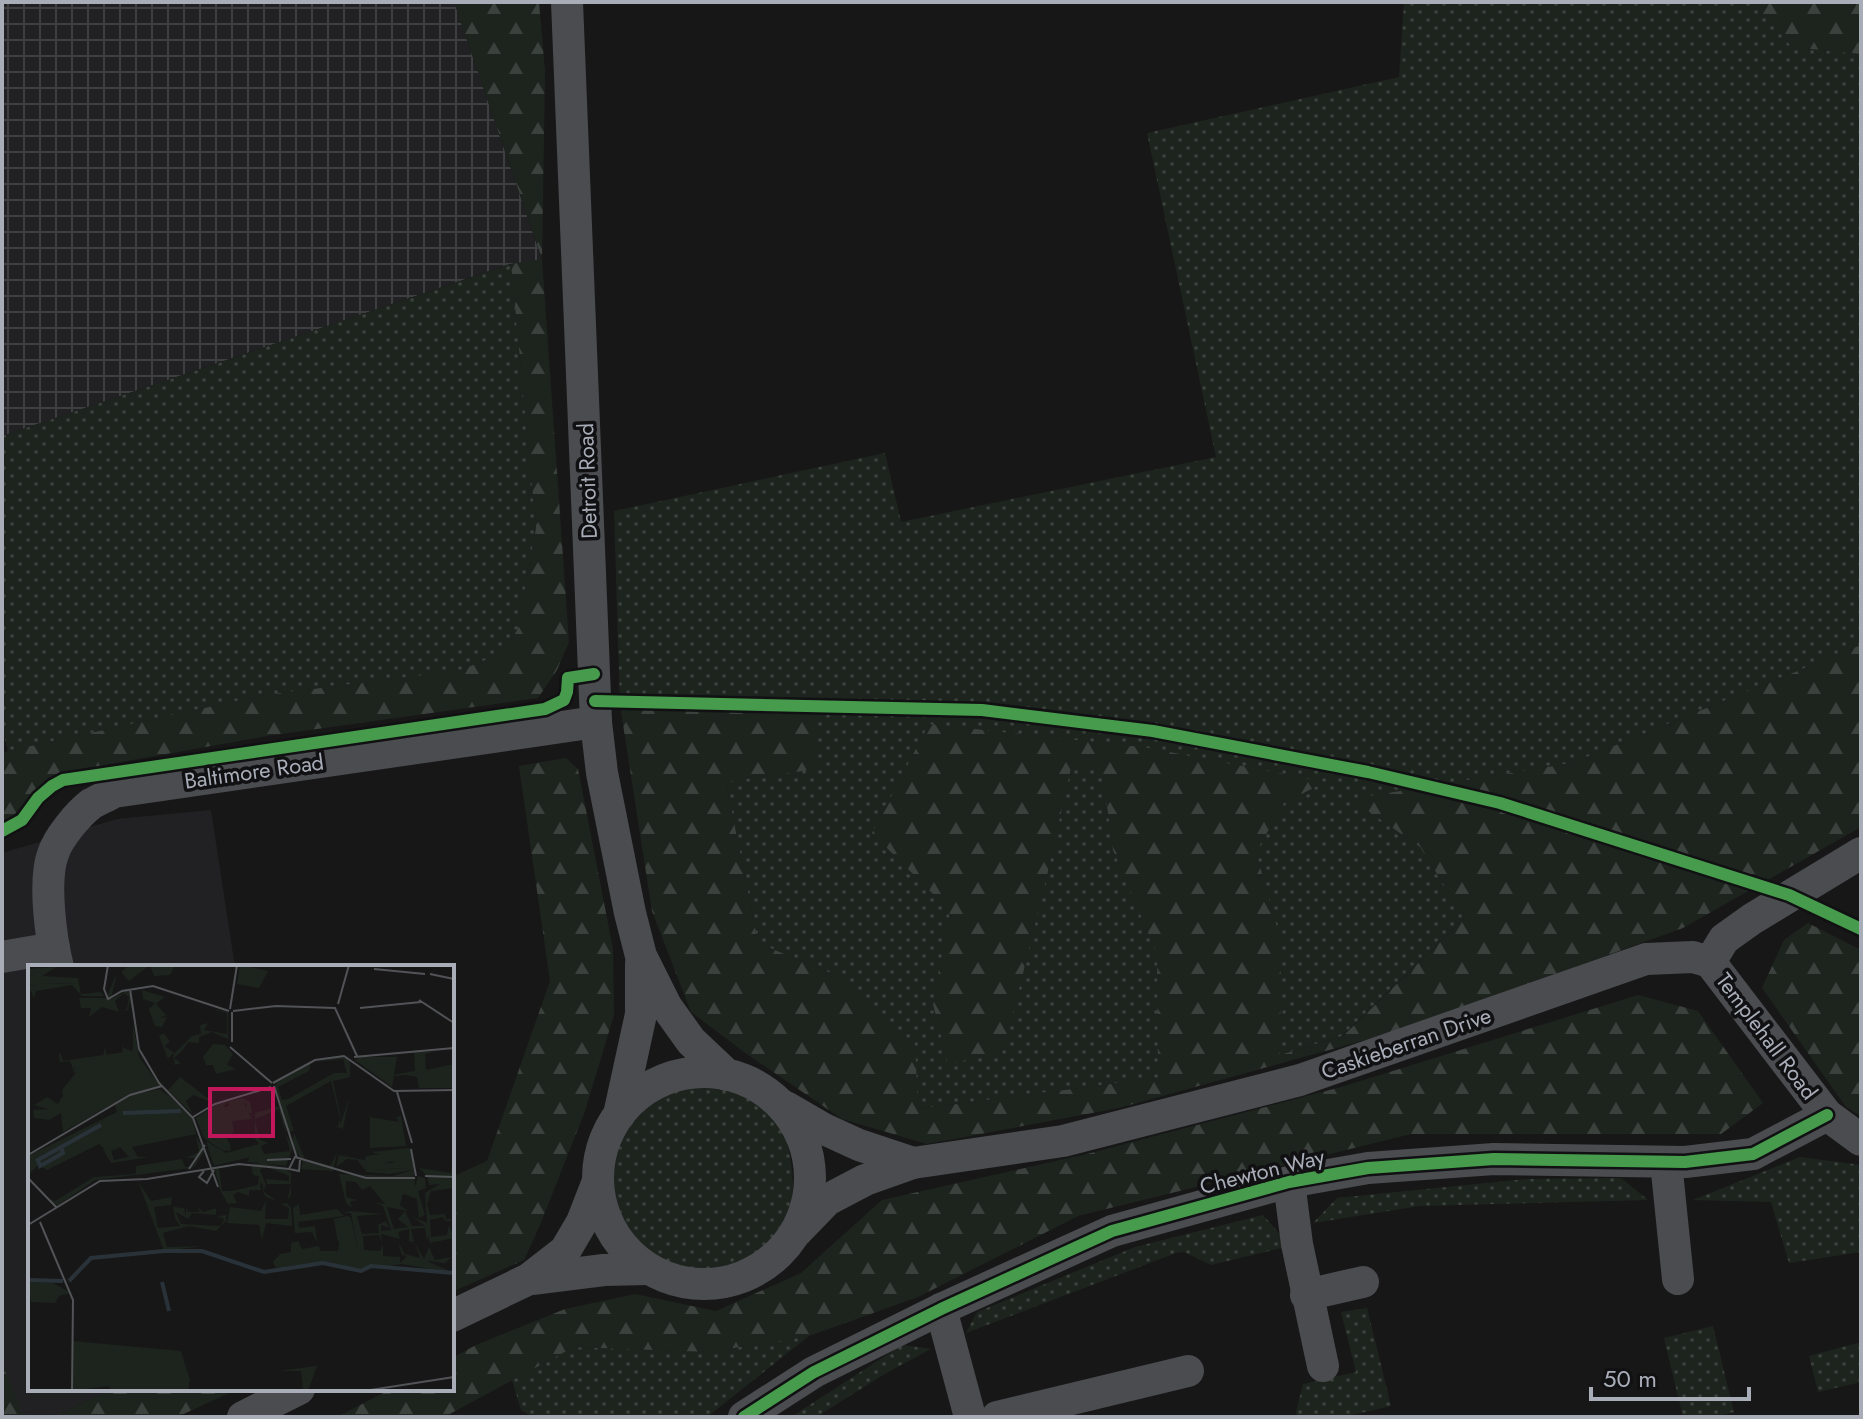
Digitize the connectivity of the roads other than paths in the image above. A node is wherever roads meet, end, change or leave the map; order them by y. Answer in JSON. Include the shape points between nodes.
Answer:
{"nodes":[{"id":1,"x":567,"y":2,"type":"edge"},
{"id":2,"x":596,"y":722,"type":"junction"},
{"id":3,"x":1861,"y":853,"type":"edge"},
{"id":4,"x":641,"y":956,"type":"junction"},
{"id":5,"x":2,"y":957,"type":"edge"},
{"id":6,"x":56,"y":957,"type":"edge"},
{"id":7,"x":1710,"y":962,"type":"junction"},
{"id":8,"x":727,"y":1075,"type":"junction"},
{"id":9,"x":779,"y":1103,"type":"junction"},
{"id":10,"x":619,"y":1115,"type":"junction"},
{"id":11,"x":1827,"y":1115,"type":"junction"},
{"id":12,"x":1861,"y":1140,"type":"edge"},
{"id":13,"x":1666,"y":1162,"type":"junction"},
{"id":14,"x":913,"y":1163,"type":"junction"},
{"id":15,"x":598,"y":1181,"type":"junction"},
{"id":16,"x":1289,"y":1182,"type":"junction"},
{"id":17,"x":797,"y":1231,"type":"junction"},
{"id":18,"x":648,"y":1269,"type":"junction"},
{"id":19,"x":529,"y":1279,"type":"junction"},
{"id":20,"x":1678,"y":1279,"type":"dead end"},
{"id":21,"x":1363,"y":1282,"type":"dead end"},
{"id":22,"x":1306,"y":1295,"type":"junction"},
{"id":23,"x":941,"y":1309,"type":"junction"},
{"id":24,"x":454,"y":1315,"type":"edge"},
{"id":25,"x":1323,"y":1366,"type":"dead end"},
{"id":26,"x":1188,"y":1371,"type":"dead end"},
{"id":27,"x":295,"y":1391,"type":"edge"},
{"id":28,"x":243,"y":1417,"type":"edge"},
{"id":29,"x":744,"y":1417,"type":"edge"},
{"id":30,"x":970,"y":1417,"type":"edge"},
{"id":31,"x":997,"y":1417,"type":"edge"}],
"edges":[{"from":1,"to":2,"type":"street","name":"Detroit Road"},
{"from":2,"to":4,"type":"street","name":"Detroit Road"},
{"from":2,"to":6,"type":"street","name":"Baltimore Road","via":[[114,792],[91,804],[70,825],[53,854],[48,891]]},
{"from":3,"to":7,"type":"street","via":[[1724,939]]},
{"from":4,"to":8,"type":"street","name":"Detroit Road","via":[[691,1041]]},
{"from":4,"to":10,"type":"street","name":"Detroit Road","via":[[641,1014]]},
{"from":5,"to":6,"type":"street"},
{"from":7,"to":11,"type":"street","name":"Templehall Road"},
{"from":7,"to":14,"type":"street","name":"Caskieberran Drive","via":[[1693,957],[1646,959],[1300,1080],[1063,1141]]},
{"from":8,"to":9,"type":"street"},
{"from":8,"to":10,"type":"street","via":[[707,1072],[667,1079],[649,1087]]},
{"from":9,"to":14,"type":"street","name":"Caskieberran Drive","via":[[859,1145]]},
{"from":9,"to":17,"type":"street","via":[[807,1151],[807,1205]]},
{"from":10,"to":15,"type":"street","via":[[603,1146]]},
{"from":11,"to":12,"type":"street","name":"Templehall Road"},
{"from":11,"to":13,"type":"street","name":"Chewton Way","via":[[1753,1154]]},
{"from":13,"to":16,"type":"street","name":"Chewton Way","via":[[1494,1159],[1368,1168]]},
{"from":13,"to":20,"type":"street"},
{"from":14,"to":17,"type":"street","name":"Caskieberran Drive","via":[[827,1200]]},
{"from":15,"to":18,"type":"street","via":[[612,1231]]},
{"from":15,"to":19,"type":"street","via":[[565,1251]]},
{"from":16,"to":22,"type":"street"},
{"from":16,"to":23,"type":"street","name":"Chewton Way","via":[[1112,1231]]},
{"from":17,"to":18,"type":"street","via":[[757,1271],[730,1281],[674,1280]]},
{"from":18,"to":19,"type":"street"},
{"from":19,"to":24,"type":"street"},
{"from":21,"to":22,"type":"street"},
{"from":22,"to":25,"type":"street"},
{"from":23,"to":29,"type":"street","name":"Chewton Way","via":[[814,1372]]},
{"from":23,"to":30,"type":"street"},
{"from":26,"to":31,"type":"street"},
{"from":27,"to":28,"type":"street"}]}
